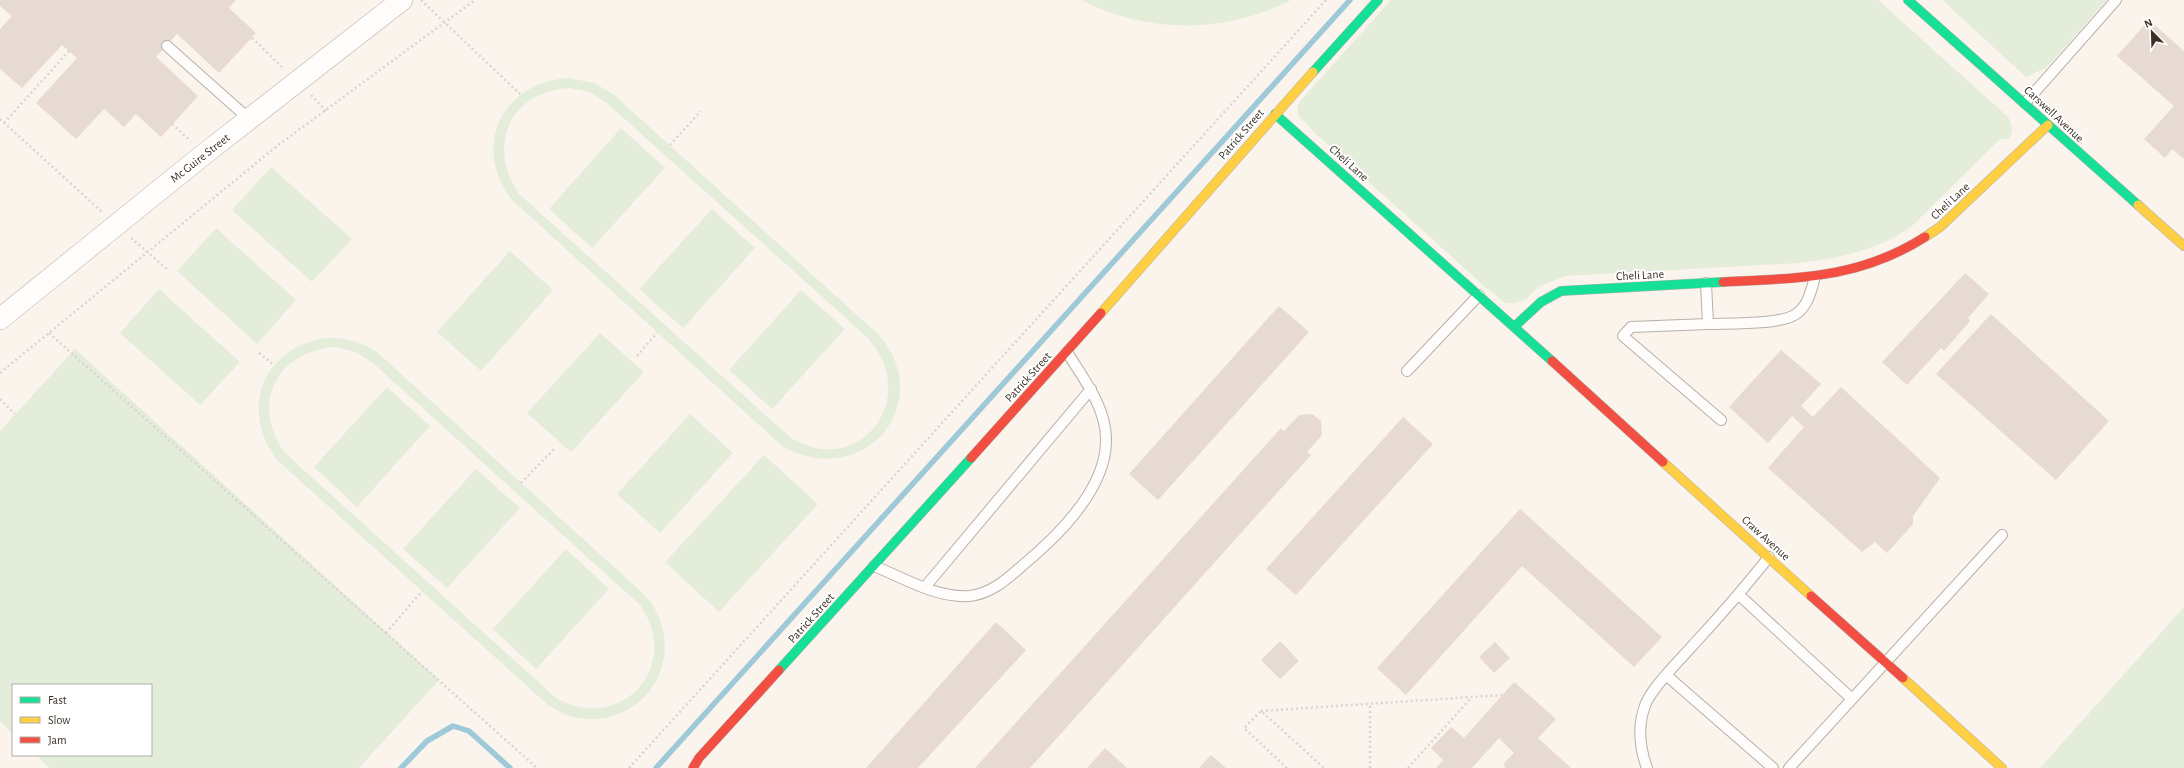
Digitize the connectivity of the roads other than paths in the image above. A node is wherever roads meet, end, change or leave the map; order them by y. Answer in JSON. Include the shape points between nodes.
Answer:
{"nodes":[{"id":1,"x":402,"y":0,"type":"edge"},
{"id":2,"x":1378,"y":0,"type":"edge"},
{"id":3,"x":1908,"y":0,"type":"edge"},
{"id":4,"x":2116,"y":0,"type":"edge"},
{"id":5,"x":167,"y":46,"type":"dead end"},
{"id":6,"x":2025,"y":103,"type":"junction"},
{"id":7,"x":1275,"y":114,"type":"junction"},
{"id":8,"x":249,"y":119,"type":"junction"},
{"id":9,"x":2048,"y":125,"type":"junction"},
{"id":10,"x":2184,"y":246,"type":"edge"},
{"id":11,"x":1815,"y":277,"type":"junction"},
{"id":12,"x":1706,"y":283,"type":"junction"},
{"id":13,"x":1479,"y":295,"type":"junction"},
{"id":14,"x":0,"y":319,"type":"edge"},
{"id":15,"x":1708,"y":324,"type":"junction"},
{"id":16,"x":1514,"y":327,"type":"junction"},
{"id":17,"x":1067,"y":352,"type":"junction"},
{"id":18,"x":1407,"y":370,"type":"dead end"},
{"id":19,"x":1091,"y":389,"type":"junction"},
{"id":20,"x":1721,"y":420,"type":"dead end"},
{"id":21,"x":2002,"y":535,"type":"dead end"},
{"id":22,"x":1769,"y":557,"type":"junction"},
{"id":23,"x":874,"y":566,"type":"junction"},
{"id":24,"x":924,"y":586,"type":"junction"},
{"id":25,"x":1739,"y":595,"type":"junction"},
{"id":26,"x":1885,"y":662,"type":"junction"},
{"id":27,"x":1666,"y":675,"type":"junction"},
{"id":28,"x":1851,"y":698,"type":"junction"},
{"id":29,"x":693,"y":768,"type":"edge"},
{"id":30,"x":1647,"y":768,"type":"edge"},
{"id":31,"x":1773,"y":768,"type":"edge"},
{"id":32,"x":1789,"y":768,"type":"edge"},
{"id":33,"x":2002,"y":768,"type":"edge"}],
"edges":[{"from":1,"to":8,"type":"street","name":"Mc Guire Street"},
{"from":2,"to":7,"type":"street","name":"Patrick Street"},
{"from":3,"to":6,"type":"street","name":"Carswell Avenue"},
{"from":4,"to":6,"type":"lane"},
{"from":5,"to":8,"type":"lane"},
{"from":6,"to":9,"type":"street","name":"Carswell Avenue"},
{"from":7,"to":13,"type":"street","name":"Cheli Lane"},
{"from":7,"to":17,"type":"street","name":"Patrick Street"},
{"from":8,"to":14,"type":"street","name":"Mc Guire Street"},
{"from":9,"to":10,"type":"street","name":"Carswell Avenue"},
{"from":9,"to":11,"type":"street","name":"Cheli Lane","via":[[1940,227],[1901,252],[1866,266]]},
{"from":11,"to":12,"type":"street","name":"Cheli Lane"},
{"from":11,"to":15,"type":"lane","via":[[1810,297],[1796,315],[1780,321]]},
{"from":12,"to":15,"type":"lane"},
{"from":12,"to":16,"type":"street","name":"Cheli Lane","via":[[1561,291],[1538,303]]},
{"from":13,"to":16,"type":"street","name":"Cheli Lane"},
{"from":13,"to":18,"type":"lane"},
{"from":15,"to":20,"type":"lane","via":[[1631,327],[1623,336]]},
{"from":16,"to":22,"type":"street","name":"Craw Avenue"},
{"from":17,"to":19,"type":"lane"},
{"from":17,"to":23,"type":"street","name":"Patrick Street"},
{"from":19,"to":24,"type":"lane"},
{"from":19,"to":24,"type":"lane","via":[[1102,418],[1106,438],[1105,457],[1077,512],[1049,543],[998,587],[970,596],[944,595]]},
{"from":21,"to":26,"type":"lane"},
{"from":22,"to":25,"type":"lane"},
{"from":22,"to":26,"type":"street","name":"Craw Avenue"},
{"from":23,"to":24,"type":"lane"},
{"from":23,"to":29,"type":"street","name":"Patrick Street","via":[[699,758]]},
{"from":25,"to":27,"type":"lane"},
{"from":25,"to":28,"type":"lane"},
{"from":26,"to":28,"type":"lane"},
{"from":26,"to":33,"type":"street","name":"Craw Avenue"},
{"from":27,"to":30,"type":"lane","via":[[1646,703],[1639,731]]},
{"from":27,"to":31,"type":"lane"},
{"from":28,"to":32,"type":"lane"}]}
